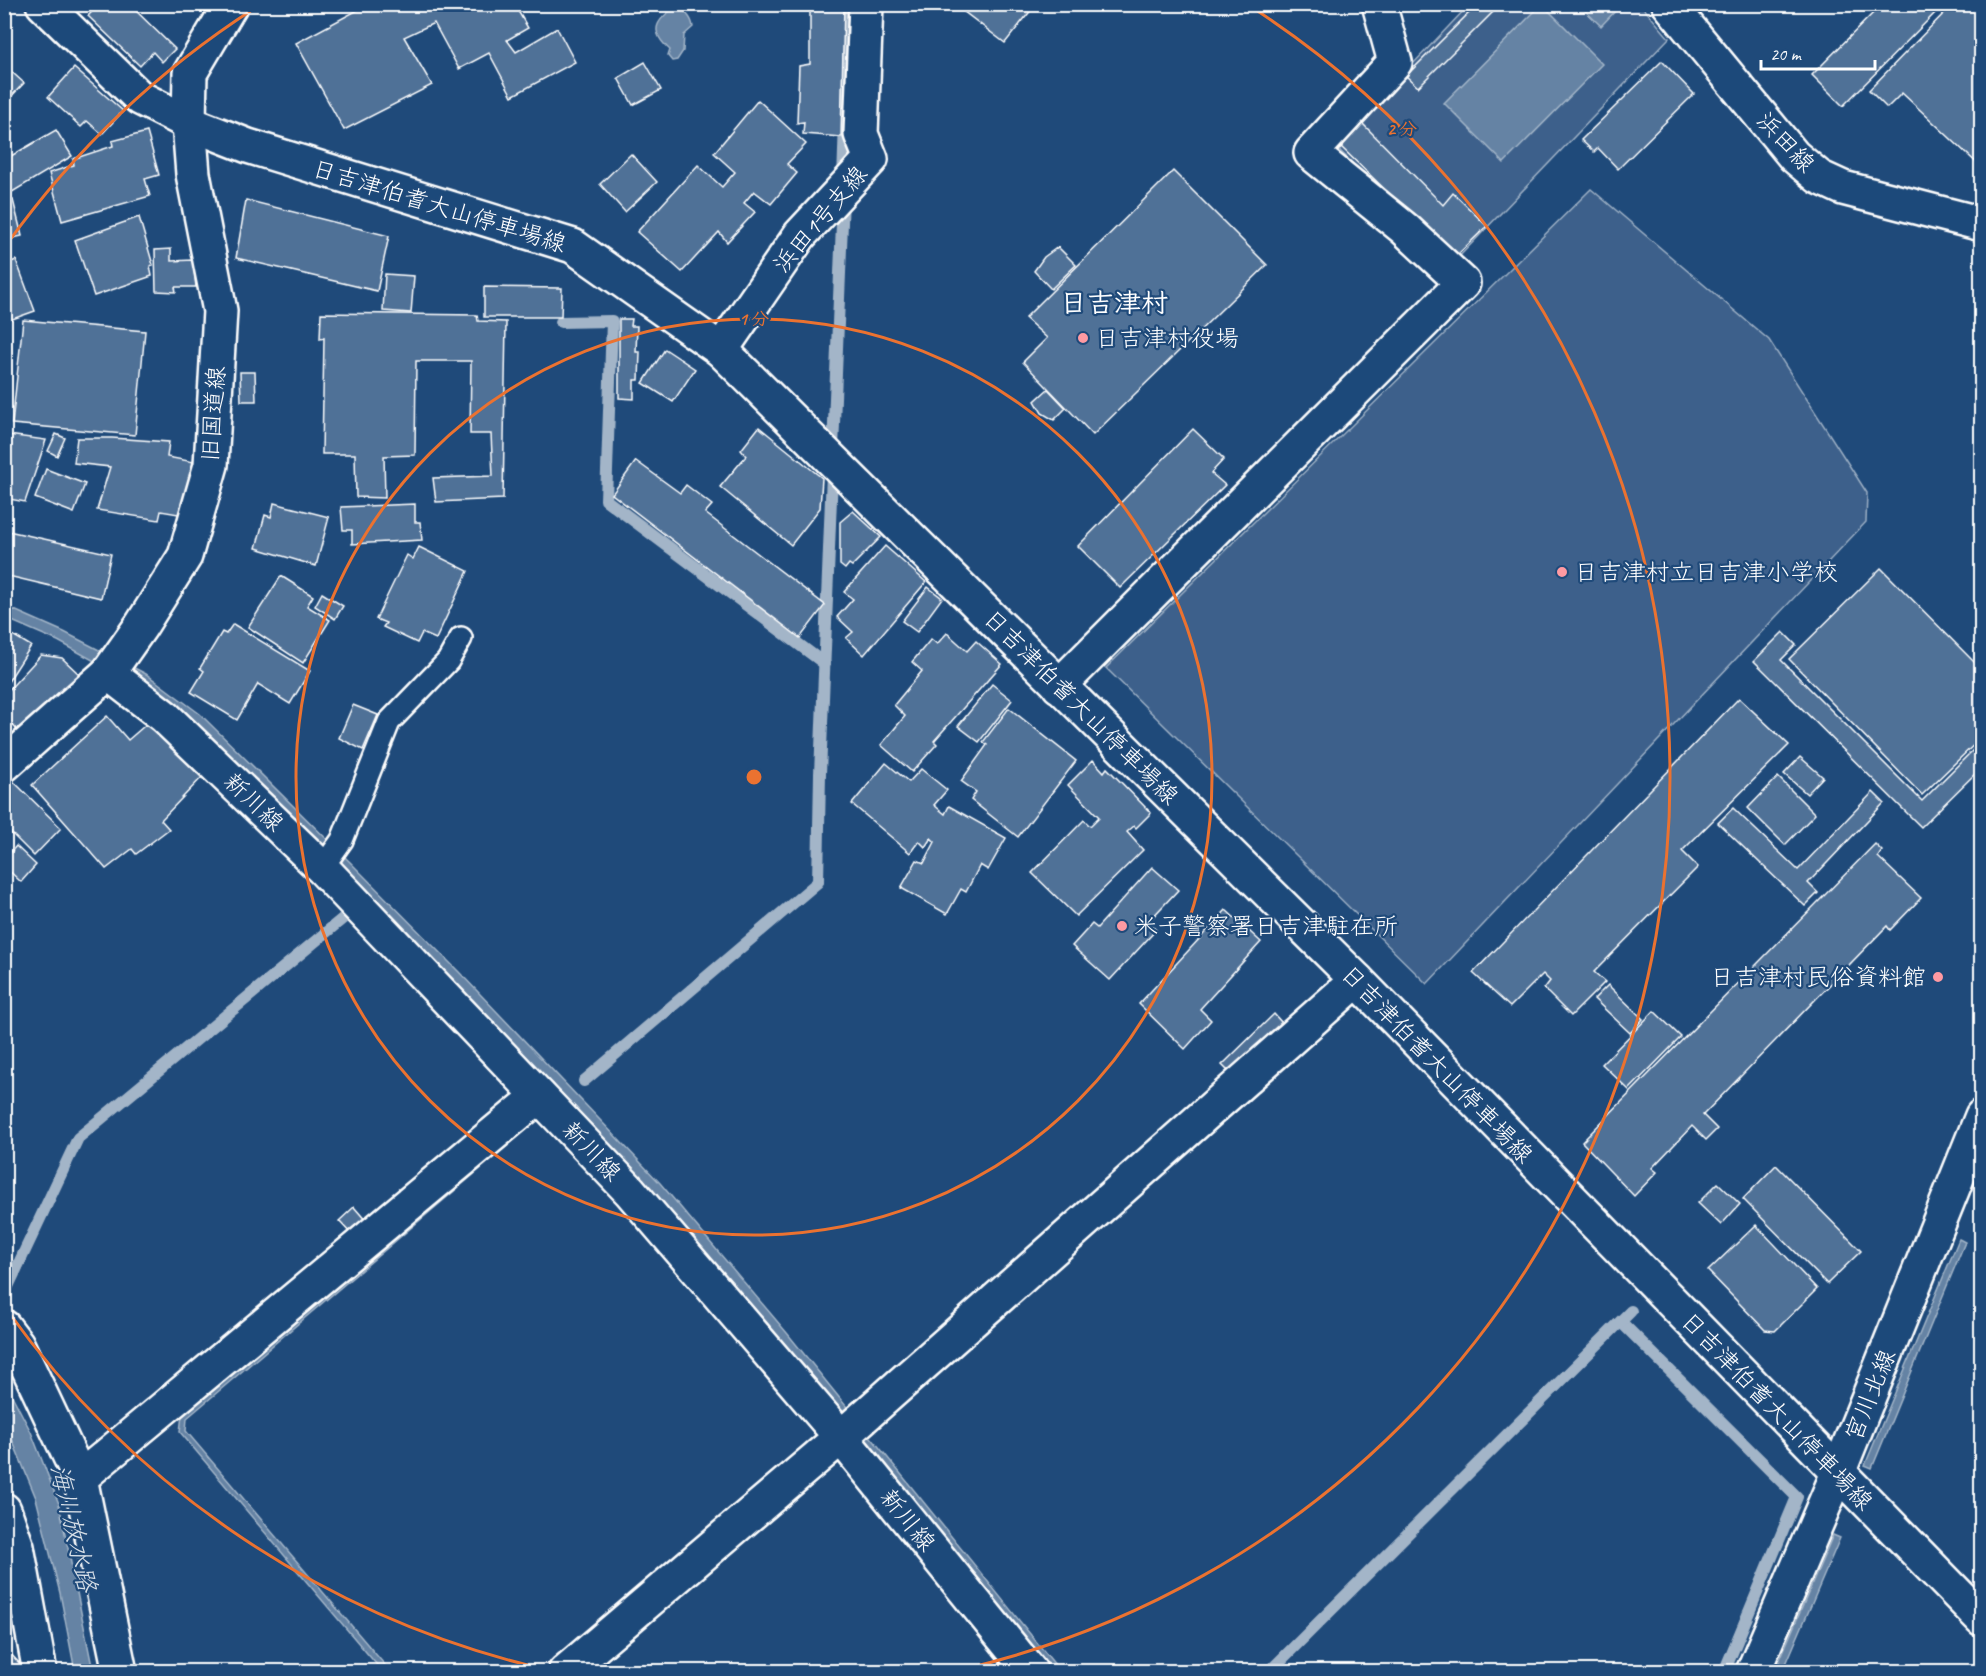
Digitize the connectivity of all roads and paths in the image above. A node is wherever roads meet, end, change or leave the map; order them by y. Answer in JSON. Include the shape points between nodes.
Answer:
{"nodes":[{"id":1,"x":43,"y":4,"type":"edge"},
{"id":2,"x":231,"y":4,"type":"edge"},
{"id":3,"x":866,"y":4,"type":"edge"},
{"id":4,"x":1379,"y":4,"type":"edge"},
{"id":5,"x":1669,"y":4,"type":"edge"},
{"id":6,"x":189,"y":123,"type":"junction"},
{"id":7,"x":1982,"y":224,"type":"edge"},
{"id":8,"x":721,"y":350,"type":"junction"},
{"id":9,"x":461,"y":638,"type":"dead end"},
{"id":10,"x":108,"y":673,"type":"junction"},
{"id":11,"x":1059,"y":686,"type":"junction"},
{"id":12,"x":4,"y":765,"type":"edge"},
{"id":13,"x":322,"y":868,"type":"junction"},
{"id":14,"x":1357,"y":981,"type":"junction"},
{"id":15,"x":539,"y":1096,"type":"junction"},
{"id":16,"x":1982,"y":1116,"type":"edge"},
{"id":17,"x":4,"y":1327,"type":"edge"},
{"id":18,"x":841,"y":1437,"type":"junction"},
{"id":19,"x":1838,"y":1473,"type":"junction"},
{"id":20,"x":80,"y":1478,"type":"junction"},
{"id":21,"x":4,"y":1510,"type":"edge"},
{"id":22,"x":1982,"y":1618,"type":"edge"},
{"id":23,"x":40,"y":1671,"type":"edge"},
{"id":24,"x":120,"y":1671,"type":"edge"},
{"id":25,"x":565,"y":1671,"type":"edge"},
{"id":26,"x":1031,"y":1671,"type":"edge"},
{"id":27,"x":1753,"y":1671,"type":"edge"}],
"edges":[{"from":1,"to":6,"type":"street","name":"日吉津伯耆大山停車場線","via":[[140,98]]},
{"from":2,"to":6,"type":"street","name":"旧国道線","via":[[190,73]]},
{"from":3,"to":8,"type":"street","name":"浜田1号支線","via":[[861,134],[871,159],[800,235]]},
{"from":4,"to":11,"type":"street","via":[[1395,62],[1311,153],[1405,229],[1463,283]]},
{"from":5,"to":7,"type":"street","name":"浜田線","via":[[1794,156],[1819,177],[1843,188]]},
{"from":6,"to":8,"type":"street","name":"日吉津伯耆大山停車場線","via":[[248,146],[573,246]]},
{"from":6,"to":10,"type":"street","name":"旧国道線","via":[[193,174],[220,311],[211,465],[185,556]]},
{"from":8,"to":11,"type":"street","name":"日吉津伯耆大山停車場線"},
{"from":9,"to":13,"type":"lane","via":[[448,661],[389,722],[342,840]]},
{"from":10,"to":12,"type":"street","name":"旧国道線"},
{"from":10,"to":13,"type":"street","name":"新川線","via":[[165,717]]},
{"from":11,"to":14,"type":"street","name":"日吉津伯耆大山停車場線"},
{"from":13,"to":15,"type":"street","name":"新川線"},
{"from":14,"to":18,"type":"street"},
{"from":14,"to":19,"type":"street","name":"日吉津伯耆大山停車場線"},
{"from":15,"to":18,"type":"street","name":"新川線","via":[[630,1191]]},
{"from":15,"to":20,"type":"street"},
{"from":16,"to":19,"type":"street","name":"宮川北線"},
{"from":17,"to":20,"type":"street","via":[[17,1344]]},
{"from":18,"to":25,"type":"street"},
{"from":18,"to":26,"type":"street","name":"新川線"},
{"from":19,"to":22,"type":"street","name":"日吉津伯耆大山停車場線"},
{"from":19,"to":27,"type":"street","name":"宮川北線"},
{"from":20,"to":24,"type":"street"},
{"from":21,"to":23,"type":"street","via":[[17,1547]]}]}
